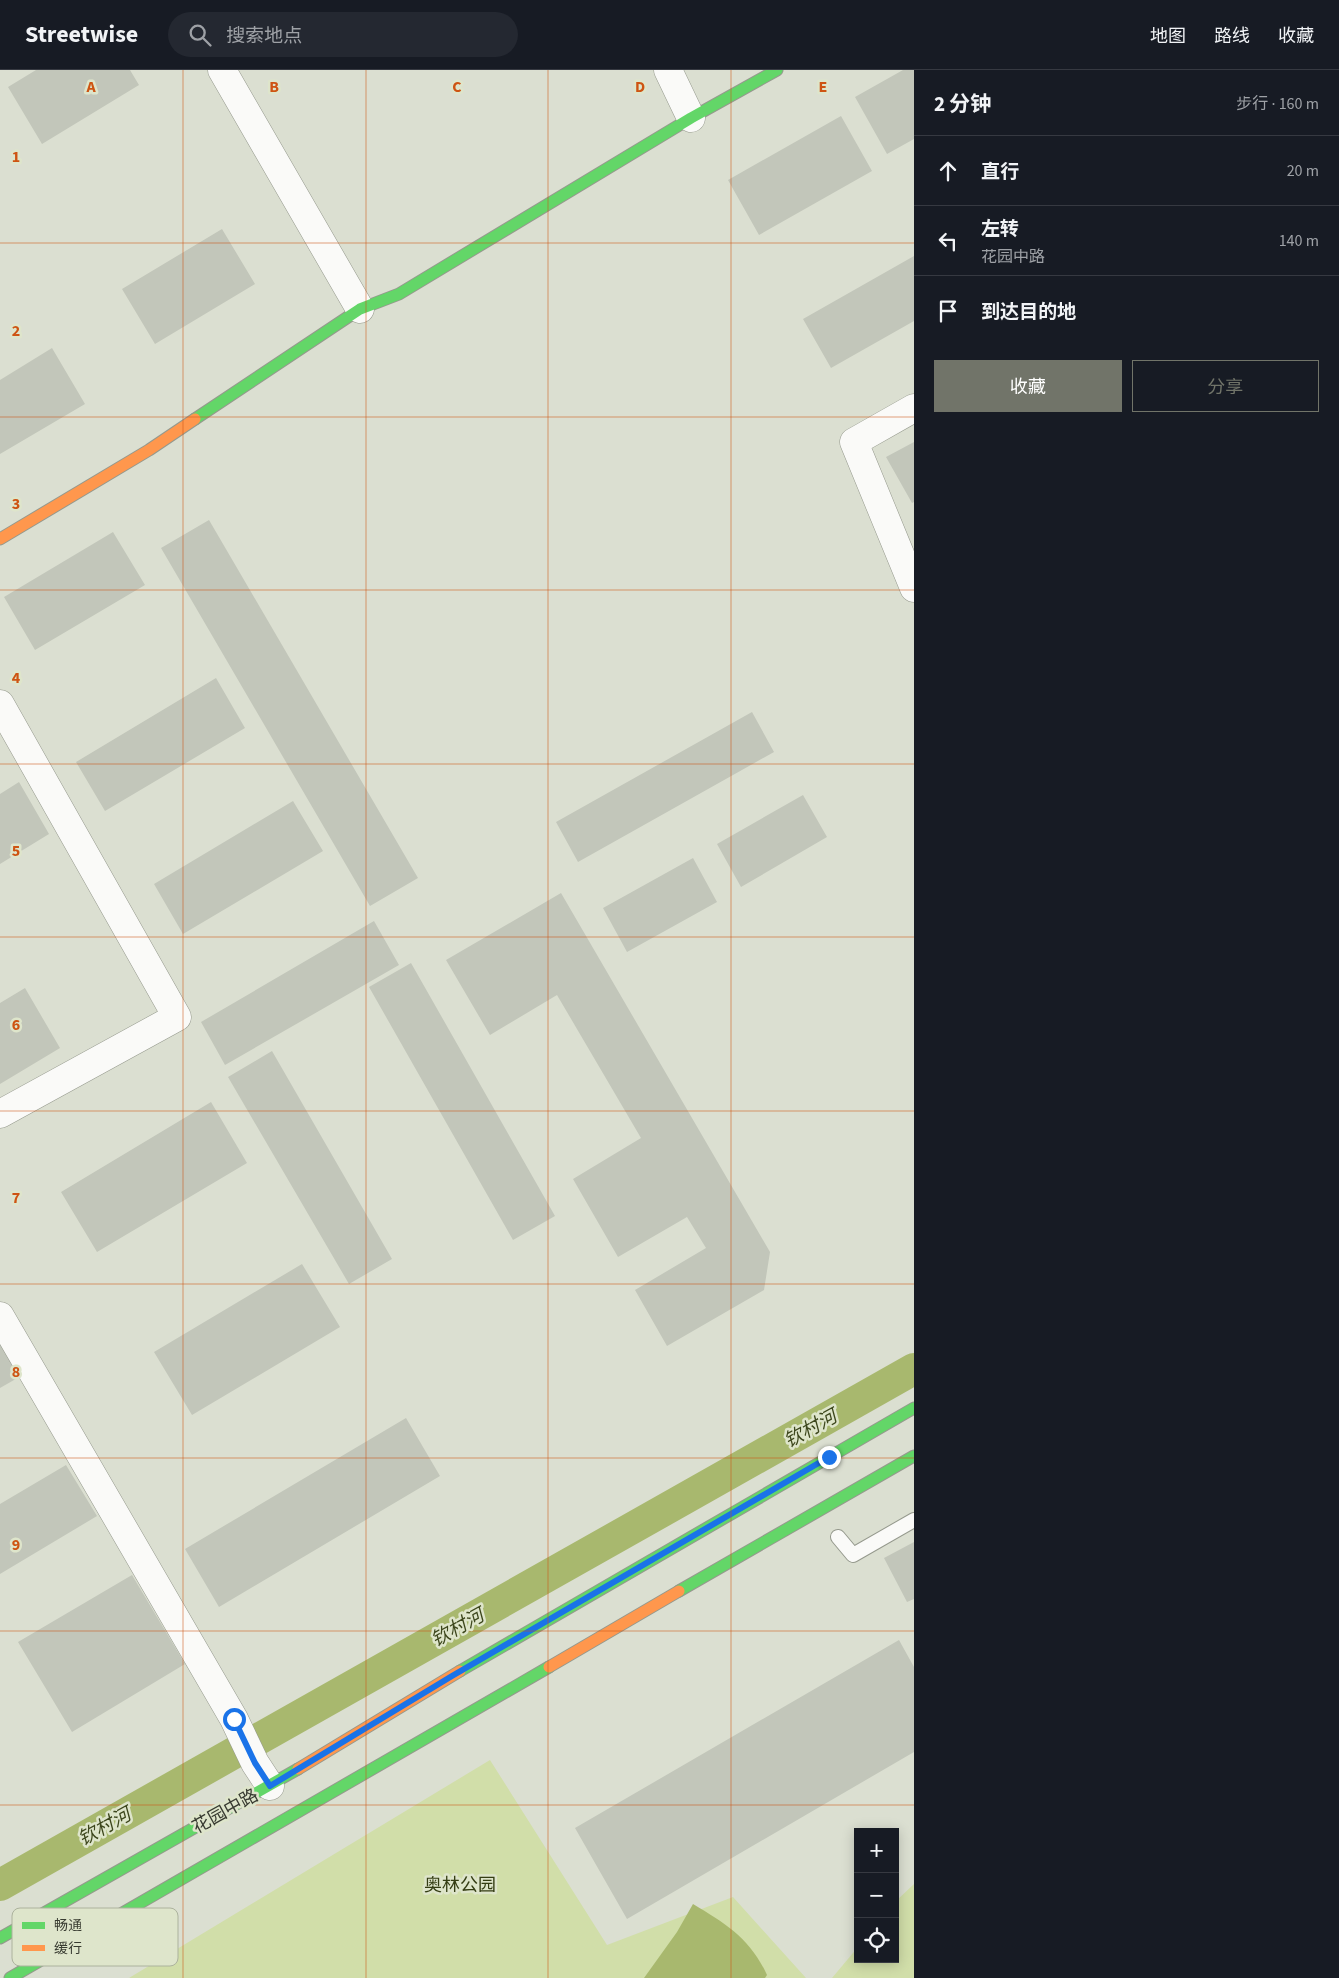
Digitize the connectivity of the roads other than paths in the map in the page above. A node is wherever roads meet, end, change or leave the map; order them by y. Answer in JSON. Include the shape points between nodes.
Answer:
{"nodes":[{"id":1,"x":222,"y":70,"type":"edge"},
{"id":2,"x":668,"y":70,"type":"edge"},
{"id":3,"x":777,"y":70,"type":"edge"},
{"id":4,"x":691,"y":118,"type":"junction"},
{"id":5,"x":360,"y":309,"type":"junction"},
{"id":6,"x":914,"y":408,"type":"edge"},
{"id":7,"x":0,"y":539,"type":"edge"},
{"id":8,"x":914,"y":588,"type":"edge"},
{"id":9,"x":0,"y":704,"type":"edge"},
{"id":10,"x":0,"y":1114,"type":"edge"},
{"id":11,"x":0,"y":1316,"type":"edge"},
{"id":12,"x":914,"y":1408,"type":"edge"},
{"id":13,"x":914,"y":1456,"type":"edge"},
{"id":14,"x":914,"y":1520,"type":"edge"},
{"id":15,"x":838,"y":1537,"type":"dead end"},
{"id":16,"x":270,"y":1786,"type":"junction"},
{"id":17,"x":53,"y":1908,"type":"edge"},
{"id":18,"x":131,"y":1908,"type":"edge"},
{"id":19,"x":12,"y":1931,"type":"edge"},
{"id":20,"x":0,"y":1938,"type":"edge"},
{"id":21,"x":31,"y":1966,"type":"edge"},
{"id":22,"x":10,"y":1978,"type":"edge"}],
"edges":[{"from":1,"to":5,"type":"street"},
{"from":2,"to":4,"type":"street"},
{"from":3,"to":4,"type":"main road"},
{"from":4,"to":5,"type":"main road","via":[[400,294]]},
{"from":5,"to":7,"type":"main road","via":[[150,450]]},
{"from":6,"to":8,"type":"street","via":[[854,442]]},
{"from":9,"to":10,"type":"street","via":[[177,1017]]},
{"from":11,"to":16,"type":"street"},
{"from":12,"to":16,"type":"main road","name":"花园中路","via":[[452,1676]]},
{"from":13,"to":18,"type":"main road"},
{"from":14,"to":15,"type":"lane","via":[[853,1555]]},
{"from":16,"to":17,"type":"main road","name":"花园中路"},
{"from":19,"to":20,"type":"main road","name":"花园中路"},
{"from":21,"to":22,"type":"main road"}]}
